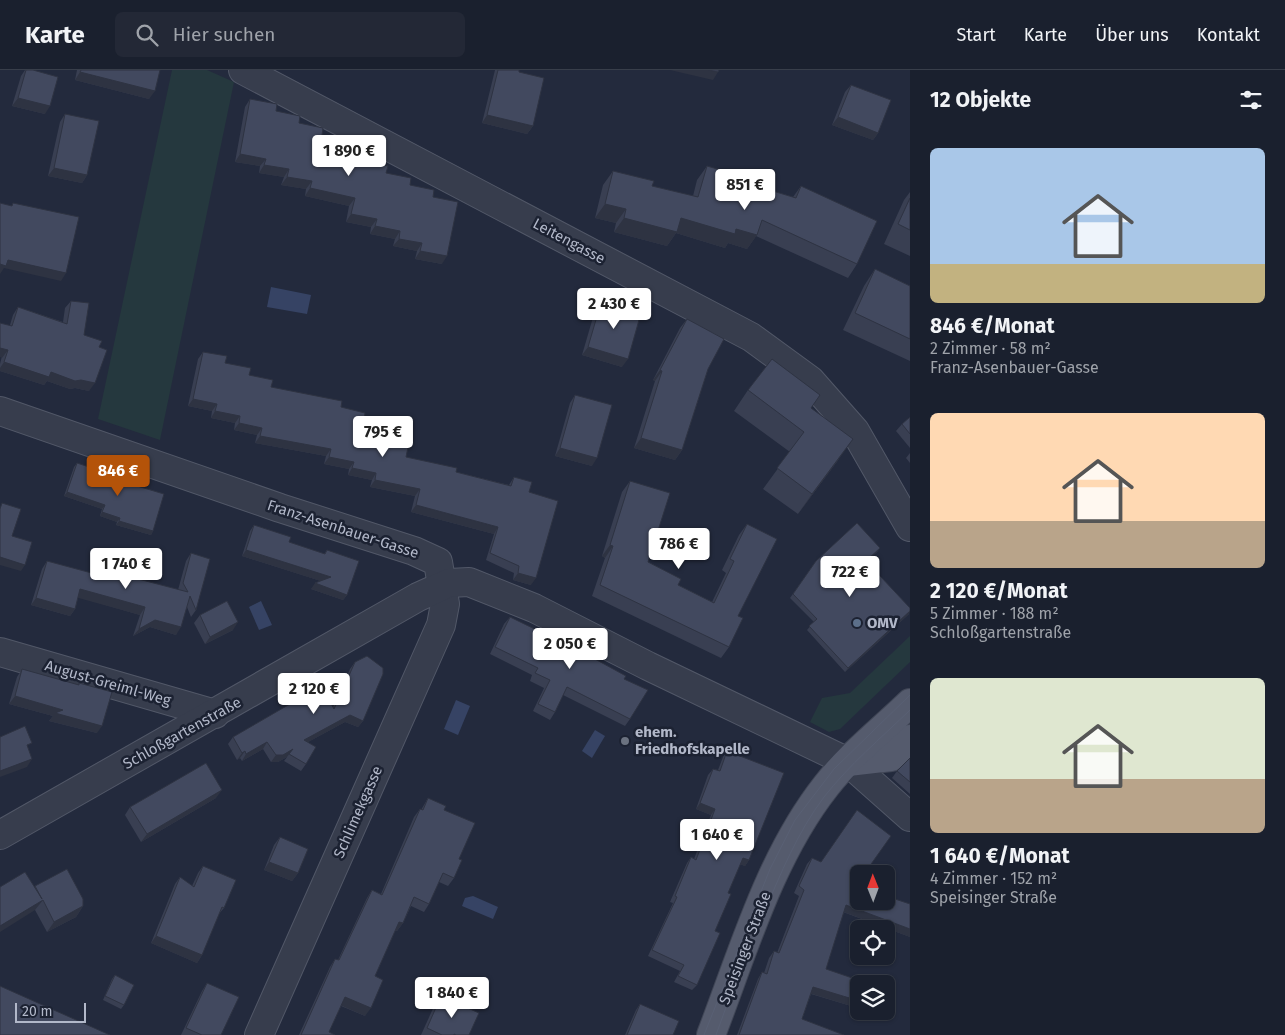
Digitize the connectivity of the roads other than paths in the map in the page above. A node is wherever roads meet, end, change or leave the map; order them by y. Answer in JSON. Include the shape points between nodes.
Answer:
{"nodes":[{"id":1,"x":243,"y":70,"type":"edge"},
{"id":2,"x":0,"y":411,"type":"edge"},
{"id":3,"x":910,"y":527,"type":"edge"},
{"id":4,"x":442,"y":586,"type":"junction"},
{"id":5,"x":0,"y":652,"type":"edge"},
{"id":6,"x":910,"y":703,"type":"edge"},
{"id":7,"x":215,"y":714,"type":"junction"},
{"id":8,"x":910,"y":739,"type":"edge"},
{"id":9,"x":848,"y":762,"type":"junction"},
{"id":10,"x":910,"y":817,"type":"edge"},
{"id":11,"x":0,"y":835,"type":"edge"},
{"id":12,"x":259,"y":1035,"type":"edge"},
{"id":13,"x":711,"y":1035,"type":"edge"}],
"edges":[{"from":1,"to":3,"type":"street","name":"Leitengasse","via":[[750,337],[810,380],[855,431]]},
{"from":2,"to":4,"type":"street","name":"Franz-Asenbauer-Gasse","via":[[414,551],[438,562]]},
{"from":4,"to":7,"type":"street","name":"Schloßgartenstraße"},
{"from":4,"to":9,"type":"street","via":[[469,582],[534,608]]},
{"from":4,"to":12,"type":"street","name":"Schlimekgasse","via":[[445,604],[441,625]]},
{"from":5,"to":7,"type":"street","name":"August-Greiml-Weg"},
{"from":6,"to":9,"type":"main road","name":"Speisinger Straße"},
{"from":7,"to":11,"type":"street","name":"Schloßgartenstraße"},
{"from":8,"to":9,"type":"main road","via":[[891,757]]},
{"from":9,"to":10,"type":"street"},
{"from":9,"to":13,"type":"main road","name":"Speisinger Straße","via":[[826,786],[787,847]]}]}
